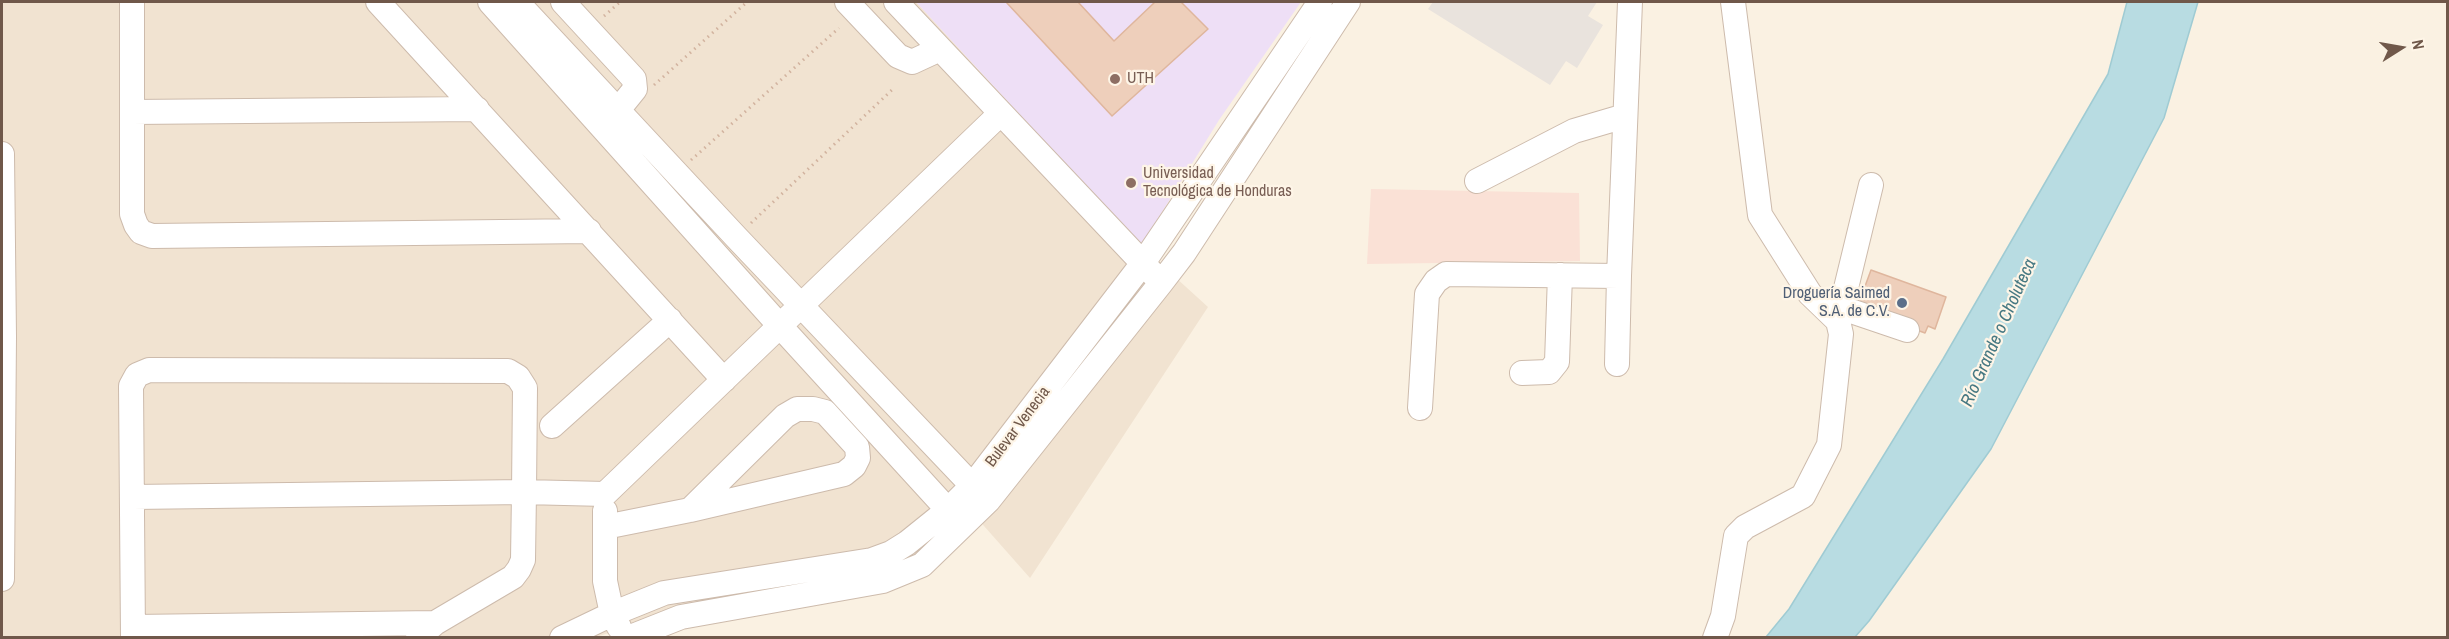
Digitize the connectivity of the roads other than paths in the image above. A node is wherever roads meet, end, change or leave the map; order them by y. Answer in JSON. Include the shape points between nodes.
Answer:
{"nodes":[{"id":1,"x":132,"y":2,"type":"edge"},
{"id":2,"x":378,"y":2,"type":"edge"},
{"id":3,"x":490,"y":2,"type":"edge"},
{"id":4,"x":517,"y":2,"type":"edge"},
{"id":5,"x":563,"y":2,"type":"edge"},
{"id":6,"x":847,"y":2,"type":"edge"},
{"id":7,"x":896,"y":2,"type":"edge"},
{"id":8,"x":1320,"y":2,"type":"edge"},
{"id":9,"x":1331,"y":2,"type":"edge"},
{"id":10,"x":1347,"y":2,"type":"edge"},
{"id":11,"x":1630,"y":2,"type":"edge"},
{"id":12,"x":1733,"y":2,"type":"edge"},
{"id":13,"x":940,"y":49,"type":"junction"},
{"id":14,"x":1314,"y":51,"type":"junction"},
{"id":15,"x":477,"y":109,"type":"junction"},
{"id":16,"x":618,"y":110,"type":"junction"},
{"id":17,"x":132,"y":112,"type":"junction"},
{"id":18,"x":1000,"y":114,"type":"junction"},
{"id":19,"x":1625,"y":116,"type":"junction"},
{"id":20,"x":2,"y":154,"type":"edge"},
{"id":21,"x":1477,"y":181,"type":"dead end"},
{"id":22,"x":1871,"y":185,"type":"dead end"},
{"id":23,"x":589,"y":231,"type":"junction"},
{"id":24,"x":1143,"y":263,"type":"junction"},
{"id":25,"x":1560,"y":275,"type":"junction"},
{"id":26,"x":1618,"y":276,"type":"junction"},
{"id":27,"x":1161,"y":283,"type":"junction"},
{"id":28,"x":801,"y":305,"type":"junction"},
{"id":29,"x":1840,"y":314,"type":"junction"},
{"id":30,"x":669,"y":320,"type":"junction"},
{"id":31,"x":780,"y":327,"type":"junction"},
{"id":32,"x":1907,"y":330,"type":"dead end"},
{"id":33,"x":3,"y":337,"type":"edge"},
{"id":34,"x":1617,"y":364,"type":"dead end"},
{"id":35,"x":1522,"y":373,"type":"dead end"},
{"id":36,"x":724,"y":380,"type":"junction"},
{"id":37,"x":1420,"y":408,"type":"dead end"},
{"id":38,"x":552,"y":426,"type":"dead end"},
{"id":39,"x":524,"y":492,"type":"junction"},
{"id":40,"x":605,"y":494,"type":"junction"},
{"id":41,"x":980,"y":494,"type":"junction"},
{"id":42,"x":133,"y":497,"type":"junction"},
{"id":43,"x":690,"y":510,"type":"junction"},
{"id":44,"x":956,"y":518,"type":"junction"},
{"id":45,"x":605,"y":527,"type":"junction"},
{"id":46,"x":2,"y":579,"type":"edge"},
{"id":47,"x":612,"y":614,"type":"junction"},
{"id":48,"x":427,"y":630,"type":"edge"},
{"id":49,"x":134,"y":632,"type":"edge"},
{"id":50,"x":562,"y":638,"type":"edge"},
{"id":51,"x":626,"y":638,"type":"edge"},
{"id":52,"x":1714,"y":638,"type":"edge"}],
"edges":[{"from":1,"to":17,"type":"street"},
{"from":2,"to":15,"type":"street"},
{"from":3,"to":31,"type":"street"},
{"from":4,"to":16,"type":"street"},
{"from":5,"to":16,"type":"street","via":[[634,79],[635,89]]},
{"from":6,"to":13,"type":"street","via":[[898,56],[912,62]]},
{"from":7,"to":13,"type":"street"},
{"from":8,"to":24,"type":"street","name":"Bulevar Venecia"},
{"from":9,"to":14,"type":"street","via":[[1311,36]]},
{"from":10,"to":14,"type":"street","name":"Bulevar Venecia"},
{"from":11,"to":19,"type":"street"},
{"from":12,"to":29,"type":"street","via":[[1760,215],[1810,294]]},
{"from":13,"to":18,"type":"street"},
{"from":14,"to":27,"type":"street","name":"Bulevar Venecia"},
{"from":15,"to":17,"type":"street"},
{"from":15,"to":23,"type":"street"},
{"from":16,"to":28,"type":"street"},
{"from":17,"to":23,"type":"street","via":[[132,214],[141,232],[152,236]]},
{"from":18,"to":24,"type":"street"},
{"from":18,"to":28,"type":"street"},
{"from":19,"to":21,"type":"street","via":[[1574,131]]},
{"from":19,"to":26,"type":"street"},
{"from":20,"to":33,"type":"street"},
{"from":22,"to":29,"type":"street"},
{"from":23,"to":30,"type":"street"},
{"from":24,"to":27,"type":"street"},
{"from":24,"to":41,"type":"street","name":"Bulevar Venecia"},
{"from":25,"to":26,"type":"street"},
{"from":25,"to":35,"type":"street","via":[[1557,362],[1549,372]]},
{"from":25,"to":37,"type":"street","via":[[1446,274],[1436,281],[1427,294]]},
{"from":26,"to":34,"type":"street"},
{"from":27,"to":41,"type":"street","name":"Bulevar Venecia"},
{"from":28,"to":31,"type":"street"},
{"from":28,"to":41,"type":"street"},
{"from":29,"to":32,"type":"street"},
{"from":29,"to":52,"type":"street","via":[[1829,446],[1803,496],[1745,527],[1736,536],[1723,616]]},
{"from":30,"to":36,"type":"street"},
{"from":30,"to":38,"type":"street"},
{"from":31,"to":36,"type":"street"},
{"from":31,"to":44,"type":"street"},
{"from":33,"to":46,"type":"street"},
{"from":36,"to":40,"type":"street"},
{"from":39,"to":40,"type":"street"},
{"from":39,"to":42,"type":"street"},
{"from":39,"to":42,"type":"street","via":[[525,388],[508,371],[149,370],[137,375],[131,386]]},
{"from":39,"to":48,"type":"street","via":[[523,560],[519,569],[513,577]]},
{"from":40,"to":45,"type":"street"},
{"from":41,"to":44,"type":"street","name":"Bulevar Venecia"},
{"from":42,"to":49,"type":"street"},
{"from":43,"to":43,"type":"street","via":[[785,416],[797,409],[825,412],[857,447],[858,458],[844,474]]},
{"from":43,"to":45,"type":"street"},
{"from":44,"to":47,"type":"street","name":"Bulevar Venecia","via":[[872,560],[664,594]]},
{"from":44,"to":51,"type":"street","name":"Bulevar Venecia","via":[[922,565],[883,581],[681,617]]},
{"from":45,"to":47,"type":"street","via":[[605,581]]},
{"from":47,"to":50,"type":"street","name":"Bulevar Venecia"},
{"from":47,"to":51,"type":"street"},
{"from":48,"to":49,"type":"street"}]}
